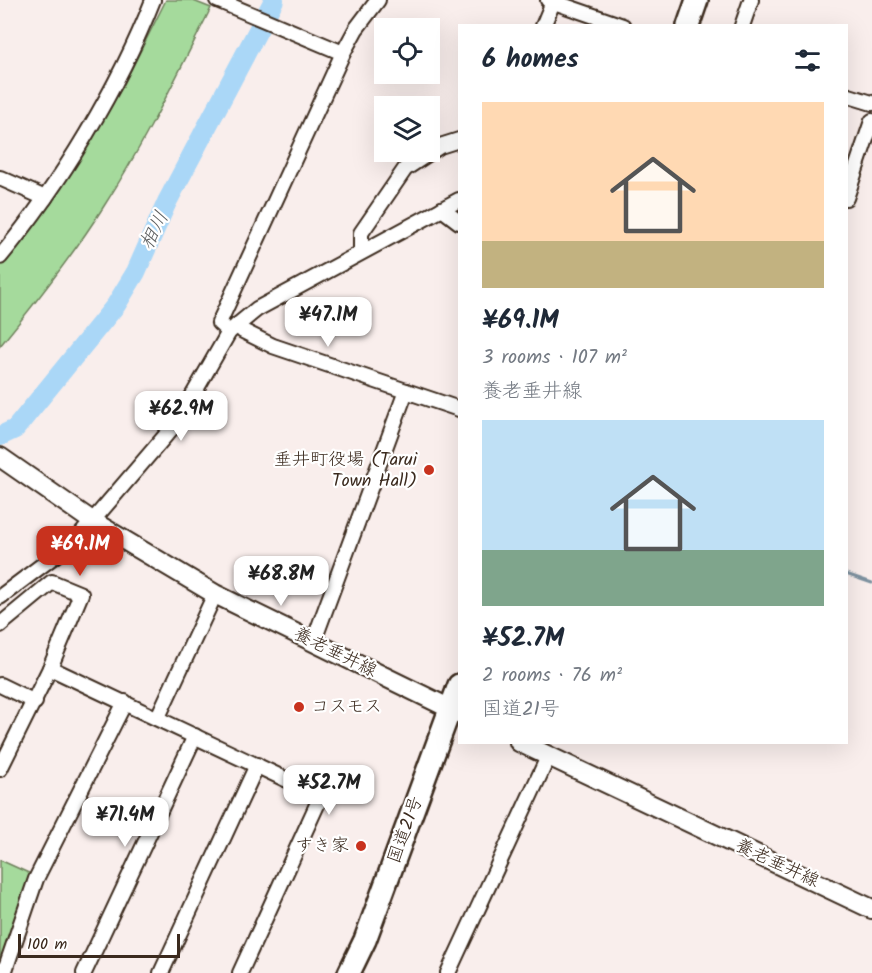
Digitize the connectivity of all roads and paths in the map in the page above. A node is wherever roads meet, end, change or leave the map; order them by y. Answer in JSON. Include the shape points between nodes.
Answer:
{"nodes":[{"id":1,"x":153,"y":0,"type":"edge"},
{"id":2,"x":217,"y":0,"type":"edge"},
{"id":3,"x":378,"y":0,"type":"edge"},
{"id":4,"x":697,"y":0,"type":"edge"},
{"id":5,"x":751,"y":0,"type":"edge"},
{"id":6,"x":550,"y":1,"type":"edge"},
{"id":7,"x":544,"y":24,"type":"edge"},
{"id":8,"x":617,"y":24,"type":"edge"},
{"id":9,"x":689,"y":24,"type":"edge"},
{"id":10,"x":743,"y":24,"type":"edge"},
{"id":11,"x":339,"y":51,"type":"junction"},
{"id":12,"x":848,"y":95,"type":"edge"},
{"id":13,"x":872,"y":103,"type":"edge"},
{"id":14,"x":872,"y":121,"type":"edge"},
{"id":15,"x":458,"y":140,"type":"edge"},
{"id":16,"x":0,"y":178,"type":"edge"},
{"id":17,"x":848,"y":192,"type":"edge"},
{"id":18,"x":45,"y":198,"type":"junction"},
{"id":19,"x":458,"y":201,"type":"edge"},
{"id":20,"x":442,"y":209,"type":"junction"},
{"id":21,"x":458,"y":221,"type":"edge"},
{"id":22,"x":361,"y":252,"type":"junction"},
{"id":23,"x":0,"y":257,"type":"edge"},
{"id":24,"x":233,"y":328,"type":"junction"},
{"id":25,"x":406,"y":392,"type":"junction"},
{"id":26,"x":458,"y":409,"type":"edge"},
{"id":27,"x":0,"y":457,"type":"edge"},
{"id":28,"x":92,"y":521,"type":"junction"},
{"id":29,"x":214,"y":594,"type":"junction"},
{"id":30,"x":0,"y":597,"type":"edge"},
{"id":31,"x":0,"y":625,"type":"edge"},
{"id":32,"x":313,"y":643,"type":"junction"},
{"id":33,"x":50,"y":668,"type":"junction"},
{"id":34,"x":0,"y":685,"type":"edge"},
{"id":35,"x":458,"y":692,"type":"edge"},
{"id":36,"x":35,"y":702,"type":"junction"},
{"id":37,"x":125,"y":702,"type":"junction"},
{"id":38,"x":455,"y":711,"type":"edge"},
{"id":39,"x":158,"y":717,"type":"junction"},
{"id":40,"x":195,"y":736,"type":"junction"},
{"id":41,"x":523,"y":744,"type":"edge"},
{"id":42,"x":548,"y":757,"type":"junction"},
{"id":43,"x":257,"y":765,"type":"junction"},
{"id":44,"x":0,"y":769,"type":"edge"},
{"id":45,"x":872,"y":909,"type":"edge"},
{"id":46,"x":4,"y":973,"type":"edge"},
{"id":47,"x":84,"y":973,"type":"edge"},
{"id":48,"x":161,"y":973,"type":"edge"},
{"id":49,"x":240,"y":973,"type":"edge"},
{"id":50,"x":349,"y":973,"type":"edge"},
{"id":51,"x":448,"y":973,"type":"edge"}],
"edges":[{"from":1,"to":18,"type":"street","via":[[110,90]]},
{"from":2,"to":11,"type":"street"},
{"from":3,"to":11,"type":"street"},
{"from":4,"to":9,"type":"highway"},
{"from":5,"to":10,"type":"street"},
{"from":6,"to":7,"type":"street"},
{"from":6,"to":8,"type":"street"},
{"from":11,"to":24,"type":"street","via":[[219,323]]},
{"from":12,"to":13,"type":"street"},
{"from":14,"to":17,"type":"street"},
{"from":15,"to":22,"type":"street","via":[[440,146],[405,169],[361,233]]},
{"from":16,"to":18,"type":"street"},
{"from":18,"to":23,"type":"street"},
{"from":19,"to":20,"type":"street"},
{"from":20,"to":21,"type":"street"},
{"from":20,"to":22,"type":"street"},
{"from":22,"to":24,"type":"street","via":[[257,309]]},
{"from":24,"to":25,"type":"street","via":[[273,346]]},
{"from":24,"to":28,"type":"street","via":[[178,421]]},
{"from":25,"to":26,"type":"street"},
{"from":25,"to":32,"type":"street"},
{"from":27,"to":28,"type":"main road","name":"養老垂井線"},
{"from":28,"to":29,"type":"main road","name":"養老垂井線"},
{"from":28,"to":30,"type":"street","via":[[78,539]]},
{"from":29,"to":32,"type":"main road","name":"養老垂井線"},
{"from":29,"to":39,"type":"street"},
{"from":31,"to":33,"type":"street","via":[[52,582],[81,594]]},
{"from":32,"to":38,"type":"main road","name":"養老垂井線"},
{"from":33,"to":36,"type":"street"},
{"from":33,"to":37,"type":"street"},
{"from":34,"to":36,"type":"street"},
{"from":35,"to":38,"type":"highway","name":"国道21号"},
{"from":36,"to":44,"type":"street"},
{"from":37,"to":39,"type":"street"},
{"from":37,"to":46,"type":"street","via":[[36,879]]},
{"from":38,"to":50,"type":"highway","name":"国道21号"},
{"from":39,"to":40,"type":"street"},
{"from":40,"to":43,"type":"street"},
{"from":40,"to":47,"type":"street"},
{"from":41,"to":42,"type":"main road","name":"養老垂井線"},
{"from":42,"to":45,"type":"main road","name":"養老垂井線"},
{"from":42,"to":51,"type":"street"},
{"from":43,"to":48,"type":"street"},
{"from":43,"to":49,"type":"street","via":[[321,796]]}]}
